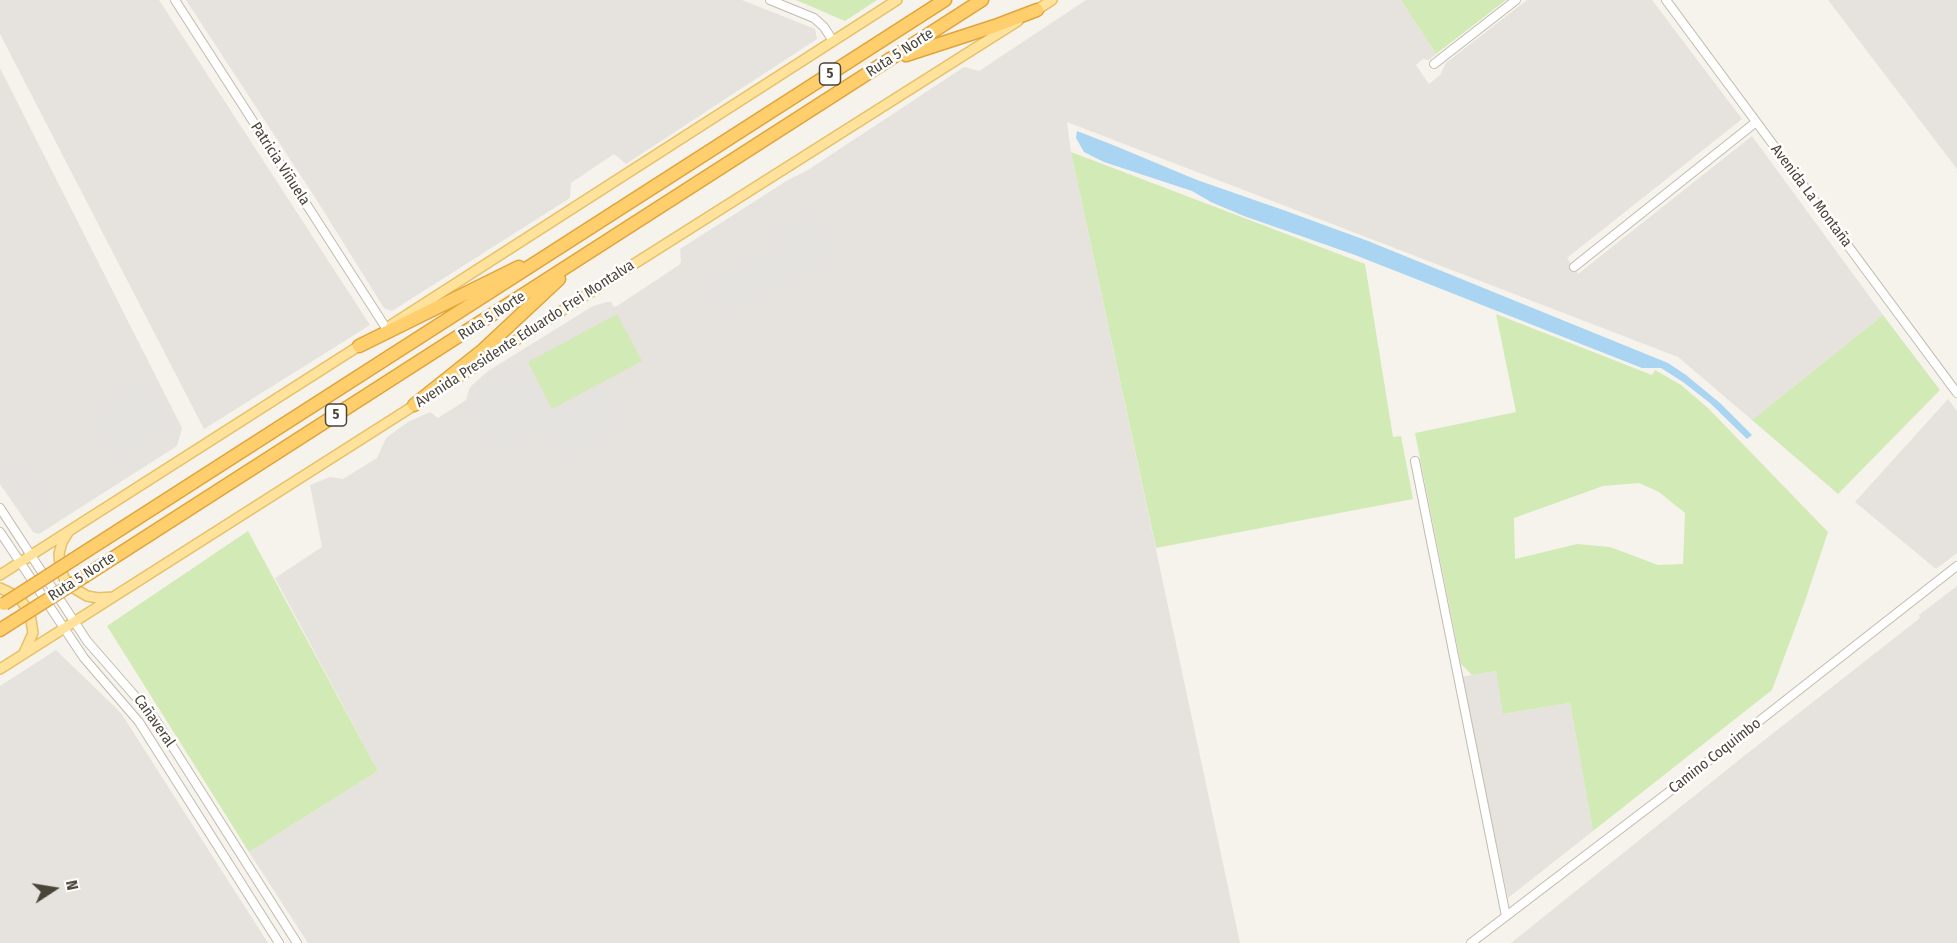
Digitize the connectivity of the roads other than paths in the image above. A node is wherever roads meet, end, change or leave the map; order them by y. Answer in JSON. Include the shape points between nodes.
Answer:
{"nodes":[{"id":1,"x":176,"y":0,"type":"edge"},
{"id":2,"x":770,"y":0,"type":"edge"},
{"id":3,"x":897,"y":0,"type":"edge"},
{"id":4,"x":935,"y":0,"type":"edge"},
{"id":5,"x":945,"y":0,"type":"edge"},
{"id":6,"x":982,"y":0,"type":"edge"},
{"id":7,"x":1052,"y":0,"type":"edge"},
{"id":8,"x":1516,"y":0,"type":"edge"},
{"id":9,"x":1666,"y":0,"type":"edge"},
{"id":10,"x":1037,"y":10,"type":"junction"},
{"id":11,"x":920,"y":16,"type":"junction"},
{"id":12,"x":832,"y":41,"type":"junction"},
{"id":13,"x":1434,"y":63,"type":"dead end"},
{"id":14,"x":879,"y":66,"type":"junction"},
{"id":15,"x":1756,"y":122,"type":"junction"},
{"id":16,"x":559,"y":249,"type":"junction"},
{"id":17,"x":587,"y":255,"type":"junction"},
{"id":18,"x":1574,"y":267,"type":"dead end"},
{"id":19,"x":386,"y":328,"type":"junction"},
{"id":20,"x":359,"y":346,"type":"junction"},
{"id":21,"x":1957,"y":393,"type":"edge"},
{"id":22,"x":414,"y":405,"type":"junction"},
{"id":23,"x":1415,"y":461,"type":"dead end"},
{"id":24,"x":0,"y":507,"type":"edge"},
{"id":25,"x":73,"y":527,"type":"junction"},
{"id":26,"x":0,"y":532,"type":"edge"},
{"id":27,"x":30,"y":555,"type":"junction"},
{"id":28,"x":19,"y":562,"type":"junction"},
{"id":29,"x":1957,"y":566,"type":"edge"},
{"id":30,"x":0,"y":575,"type":"edge"},
{"id":31,"x":0,"y":588,"type":"edge"},
{"id":32,"x":115,"y":597,"type":"junction"},
{"id":33,"x":2,"y":605,"type":"edge"},
{"id":34,"x":75,"y":622,"type":"junction"},
{"id":35,"x":64,"y":629,"type":"junction"},
{"id":36,"x":0,"y":630,"type":"edge"},
{"id":37,"x":23,"y":655,"type":"junction"},
{"id":38,"x":0,"y":669,"type":"edge"},
{"id":39,"x":1506,"y":916,"type":"junction"},
{"id":40,"x":290,"y":932,"type":"junction"},
{"id":41,"x":277,"y":942,"type":"edge"},
{"id":42,"x":297,"y":943,"type":"edge"},
{"id":43,"x":1471,"y":943,"type":"edge"}],
"edges":[{"from":1,"to":19,"type":"street","name":"Patricia Viñuela"},
{"from":2,"to":12,"type":"street","via":[[819,21]]},
{"from":3,"to":12,"type":"main road"},
{"from":4,"to":11,"type":"highway"},
{"from":5,"to":11,"type":"highway","name":"Ruta 5 Norte","number":"5"},
{"from":6,"to":14,"type":"highway","name":"Ruta 5 Norte","number":"5"},
{"from":7,"to":10,"type":"main road","name":"Avenida Presidente Eduardo Frei Montalva"},
{"from":8,"to":13,"type":"street"},
{"from":9,"to":15,"type":"street","name":"Avenida La Montaña"},
{"from":10,"to":14,"type":"highway"},
{"from":10,"to":22,"type":"main road","name":"Avenida Presidente Eduardo Frei Montalva"},
{"from":11,"to":16,"type":"highway","name":"Ruta 5 Norte","number":"5"},
{"from":12,"to":19,"type":"main road"},
{"from":14,"to":17,"type":"highway","name":"Ruta 5 Norte","number":"5"},
{"from":15,"to":18,"type":"street"},
{"from":15,"to":21,"type":"street","name":"Avenida La Montaña"},
{"from":16,"to":20,"type":"highway"},
{"from":16,"to":33,"type":"highway","name":"Ruta 5 Norte","number":"5","bridge":true},
{"from":17,"to":22,"type":"highway","via":[[491,343]]},
{"from":17,"to":36,"type":"highway","name":"Ruta 5 Norte","number":"5","bridge":true},
{"from":19,"to":20,"type":"main road"},
{"from":20,"to":25,"type":"main road"},
{"from":22,"to":32,"type":"main road","name":"Avenida Presidente Eduardo Frei Montalva"},
{"from":23,"to":39,"type":"street"},
{"from":24,"to":27,"type":"street","name":"Cañaveral"},
{"from":25,"to":27,"type":"main road"},
{"from":25,"to":32,"type":"main road","via":[[60,548],[64,578],[87,596]]},
{"from":26,"to":28,"type":"street","name":"Cañaveral"},
{"from":27,"to":28,"type":"main road"},
{"from":27,"to":34,"type":"street","name":"Cañaveral"},
{"from":28,"to":30,"type":"main road"},
{"from":28,"to":35,"type":"street","name":"Cañaveral"},
{"from":29,"to":39,"type":"street","name":"Camino Coquimbo"},
{"from":31,"to":37,"type":"main road","via":[[19,597],[30,614],[33,633]]},
{"from":32,"to":34,"type":"main road","name":"Avenida Presidente Eduardo Frei Montalva"},
{"from":34,"to":35,"type":"main road","name":"Avenida Presidente Eduardo Frei Montalva"},
{"from":34,"to":40,"type":"street","name":"Cañaveral","via":[[99,656],[155,719]]},
{"from":35,"to":37,"type":"main road","name":"Avenida Presidente Eduardo Frei Montalva"},
{"from":35,"to":41,"type":"street","name":"Cañaveral","via":[[89,665],[139,722]]},
{"from":37,"to":38,"type":"main road","name":"Avenida Presidente Eduardo Frei Montalva"},
{"from":39,"to":43,"type":"street","name":"Camino Coquimbo"},
{"from":40,"to":41,"type":"street"},
{"from":40,"to":42,"type":"street","name":"Cañaveral"}]}
